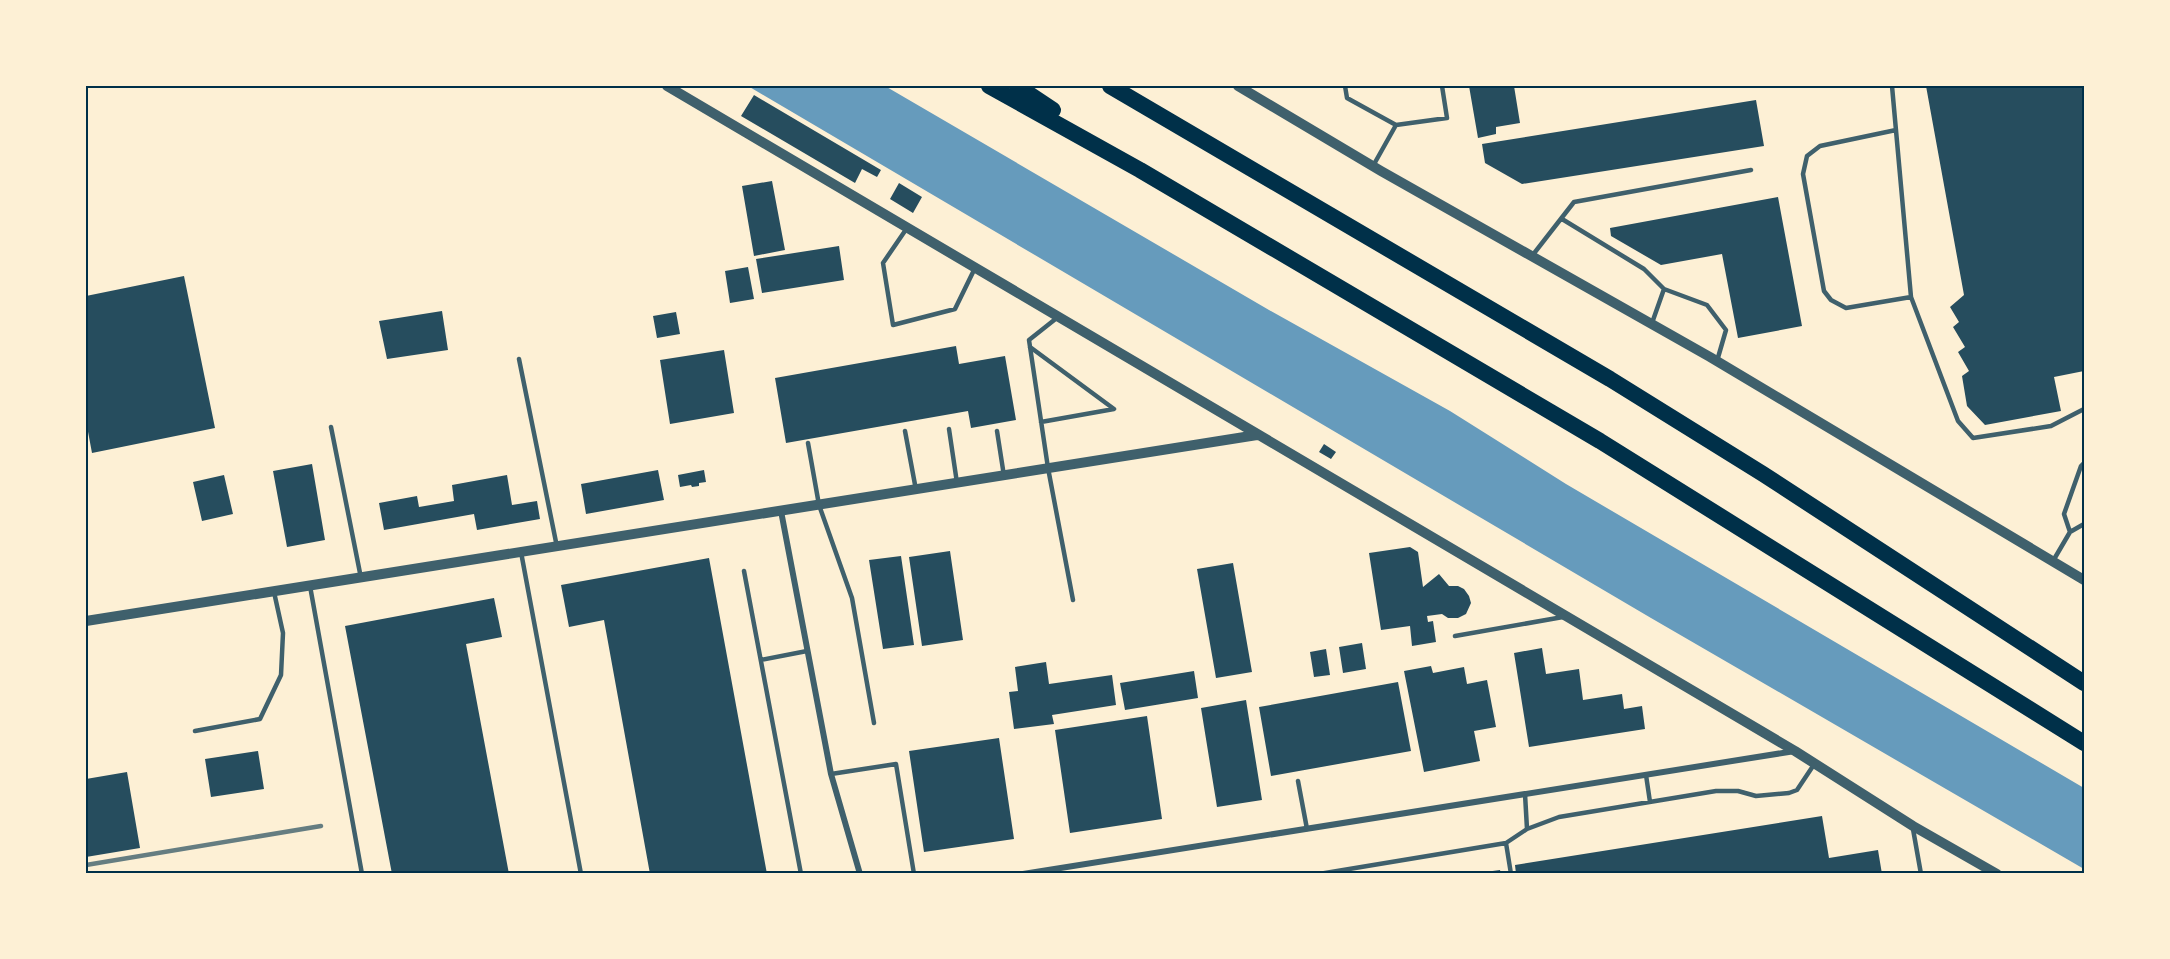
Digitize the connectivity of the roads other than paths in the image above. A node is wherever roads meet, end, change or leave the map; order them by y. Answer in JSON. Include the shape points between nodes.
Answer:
{"nodes":[{"id":1,"x":667,"y":86,"type":"edge"},
{"id":2,"x":989,"y":86,"type":"edge"},
{"id":3,"x":1017,"y":86,"type":"edge"},
{"id":4,"x":1110,"y":86,"type":"edge"},
{"id":5,"x":1238,"y":86,"type":"edge"},
{"id":6,"x":1345,"y":86,"type":"edge"},
{"id":7,"x":1442,"y":86,"type":"edge"},
{"id":8,"x":1892,"y":86,"type":"edge"},
{"id":9,"x":1396,"y":125,"type":"junction"},
{"id":10,"x":1896,"y":130,"type":"junction"},
{"id":11,"x":1373,"y":166,"type":"junction"},
{"id":12,"x":1140,"y":170,"type":"junction"},
{"id":13,"x":1751,"y":170,"type":"dead end"},
{"id":14,"x":1562,"y":219,"type":"junction"},
{"id":15,"x":907,"y":228,"type":"junction"},
{"id":16,"x":1532,"y":256,"type":"junction"},
{"id":17,"x":975,"y":268,"type":"junction"},
{"id":18,"x":1664,"y":289,"type":"junction"},
{"id":19,"x":1911,"y":297,"type":"junction"},
{"id":20,"x":1058,"y":317,"type":"junction"},
{"id":21,"x":1651,"y":324,"type":"junction"},
{"id":22,"x":1030,"y":347,"type":"junction"},
{"id":23,"x":519,"y":359,"type":"dead end"},
{"id":24,"x":1717,"y":361,"type":"junction"},
{"id":25,"x":2085,"y":409,"type":"edge"},
{"id":26,"x":1041,"y":422,"type":"junction"},
{"id":27,"x":331,"y":428,"type":"dead end"},
{"id":28,"x":949,"y":429,"type":"dead end"},
{"id":29,"x":905,"y":431,"type":"dead end"},
{"id":30,"x":997,"y":431,"type":"dead end"},
{"id":31,"x":1257,"y":435,"type":"junction"},
{"id":32,"x":808,"y":443,"type":"dead end"},
{"id":33,"x":2085,"y":463,"type":"edge"},
{"id":34,"x":1048,"y":468,"type":"junction"},
{"id":35,"x":1004,"y":476,"type":"junction"},
{"id":36,"x":957,"y":483,"type":"junction"},
{"id":37,"x":916,"y":490,"type":"junction"},
{"id":38,"x":819,"y":505,"type":"junction"},
{"id":39,"x":781,"y":511,"type":"junction"},
{"id":40,"x":2085,"y":524,"type":"edge"},
{"id":41,"x":2070,"y":532,"type":"junction"},
{"id":42,"x":557,"y":546,"type":"junction"},
{"id":43,"x":521,"y":552,"type":"junction"},
{"id":44,"x":2053,"y":561,"type":"junction"},
{"id":45,"x":744,"y":571,"type":"dead end"},
{"id":46,"x":361,"y":578,"type":"junction"},
{"id":47,"x":2085,"y":580,"type":"edge"},
{"id":48,"x":310,"y":586,"type":"junction"},
{"id":49,"x":274,"y":592,"type":"junction"},
{"id":50,"x":1073,"y":600,"type":"dead end"},
{"id":51,"x":1962,"y":605,"type":"junction"},
{"id":52,"x":1566,"y":616,"type":"junction"},
{"id":53,"x":86,"y":621,"type":"edge"},
{"id":54,"x":1455,"y":636,"type":"dead end"},
{"id":55,"x":807,"y":651,"type":"junction"},
{"id":56,"x":761,"y":660,"type":"junction"},
{"id":57,"x":2085,"y":683,"type":"edge"},
{"id":58,"x":2085,"y":696,"type":"edge"},
{"id":59,"x":874,"y":723,"type":"dead end"},
{"id":60,"x":195,"y":731,"type":"dead end"},
{"id":61,"x":2085,"y":744,"type":"edge"},
{"id":62,"x":1795,"y":751,"type":"junction"},
{"id":63,"x":1815,"y":763,"type":"junction"},
{"id":64,"x":831,"y":774,"type":"junction"},
{"id":65,"x":1646,"y":775,"type":"junction"},
{"id":66,"x":1298,"y":780,"type":"dead end"},
{"id":67,"x":1525,"y":794,"type":"junction"},
{"id":68,"x":1650,"y":802,"type":"junction"},
{"id":69,"x":1913,"y":826,"type":"junction"},
{"id":70,"x":1307,"y":829,"type":"junction"},
{"id":71,"x":1527,"y":829,"type":"junction"},
{"id":72,"x":1506,"y":843,"type":"junction"},
{"id":73,"x":362,"y":873,"type":"edge"},
{"id":74,"x":581,"y":873,"type":"edge"},
{"id":75,"x":801,"y":873,"type":"edge"},
{"id":76,"x":860,"y":873,"type":"edge"},
{"id":77,"x":915,"y":873,"type":"edge"},
{"id":78,"x":1023,"y":873,"type":"edge"},
{"id":79,"x":1319,"y":873,"type":"edge"},
{"id":80,"x":1511,"y":873,"type":"edge"},
{"id":81,"x":1921,"y":873,"type":"edge"},
{"id":82,"x":1997,"y":873,"type":"edge"}],
"edges":[{"from":1,"to":15,"type":"street"},
{"from":2,"to":12,"type":"highway"},
{"from":3,"to":12,"type":"highway"},
{"from":4,"to":51,"type":"highway","via":[[1610,379]]},
{"from":5,"to":11,"type":"street"},
{"from":6,"to":9,"type":"lane","via":[[1347,98]]},
{"from":7,"to":9,"type":"lane","via":[[1447,118]]},
{"from":8,"to":10,"type":"lane"},
{"from":9,"to":11,"type":"lane"},
{"from":10,"to":19,"type":"lane"},
{"from":10,"to":19,"type":"lane","via":[[1820,146],[1807,156],[1803,174],[1824,291],[1831,300],[1846,308]]},
{"from":11,"to":16,"type":"street"},
{"from":12,"to":61,"type":"highway","via":[[1600,441]]},
{"from":13,"to":14,"type":"lane","via":[[1574,202]]},
{"from":14,"to":16,"type":"lane"},
{"from":14,"to":18,"type":"lane","via":[[1644,269]]},
{"from":15,"to":17,"type":"street"},
{"from":15,"to":17,"type":"lane","via":[[883,262],[893,325],[955,309]]},
{"from":16,"to":21,"type":"street"},
{"from":17,"to":20,"type":"street"},
{"from":18,"to":21,"type":"lane"},
{"from":18,"to":24,"type":"lane","via":[[1707,305],[1726,330]]},
{"from":19,"to":25,"type":"lane","via":[[1958,422],[1973,438],[2051,426]]},
{"from":20,"to":22,"type":"lane","via":[[1029,340]]},
{"from":20,"to":31,"type":"street"},
{"from":21,"to":24,"type":"street"},
{"from":22,"to":26,"type":"lane"},
{"from":22,"to":26,"type":"lane","via":[[1114,408]]},
{"from":23,"to":42,"type":"lane"},
{"from":24,"to":44,"type":"street"},
{"from":26,"to":34,"type":"lane"},
{"from":27,"to":46,"type":"lane"},
{"from":28,"to":36,"type":"lane"},
{"from":29,"to":37,"type":"lane"},
{"from":30,"to":35,"type":"lane"},
{"from":31,"to":34,"type":"street"},
{"from":31,"to":52,"type":"street"},
{"from":32,"to":38,"type":"lane"},
{"from":33,"to":41,"type":"lane","via":[[2080,466],[2064,514]]},
{"from":34,"to":35,"type":"street"},
{"from":34,"to":50,"type":"lane"},
{"from":35,"to":36,"type":"street"},
{"from":36,"to":37,"type":"street"},
{"from":37,"to":38,"type":"street"},
{"from":38,"to":39,"type":"street"},
{"from":38,"to":59,"type":"lane","via":[[852,598]]},
{"from":39,"to":42,"type":"street"},
{"from":39,"to":55,"type":"street"},
{"from":40,"to":41,"type":"lane"},
{"from":41,"to":44,"type":"lane"},
{"from":42,"to":43,"type":"street"},
{"from":43,"to":46,"type":"street"},
{"from":43,"to":74,"type":"lane"},
{"from":44,"to":47,"type":"street"},
{"from":45,"to":56,"type":"lane"},
{"from":46,"to":48,"type":"street"},
{"from":48,"to":49,"type":"street"},
{"from":48,"to":73,"type":"lane"},
{"from":49,"to":53,"type":"street"},
{"from":49,"to":60,"type":"lane","via":[[283,633],[281,675],[260,719]]},
{"from":51,"to":57,"type":"highway"},
{"from":51,"to":58,"type":"highway","via":[[2048,673]]},
{"from":52,"to":54,"type":"lane"},
{"from":52,"to":62,"type":"street"},
{"from":55,"to":56,"type":"lane"},
{"from":55,"to":64,"type":"street"},
{"from":56,"to":75,"type":"lane"},
{"from":62,"to":63,"type":"street"},
{"from":62,"to":65,"type":"street"},
{"from":63,"to":68,"type":"lane","via":[[1797,790],[1789,794],[1756,796],[1716,791]]},
{"from":63,"to":69,"type":"street"},
{"from":64,"to":76,"type":"street"},
{"from":64,"to":77,"type":"lane","via":[[896,764]]},
{"from":65,"to":67,"type":"street"},
{"from":65,"to":68,"type":"lane"},
{"from":66,"to":70,"type":"lane"},
{"from":67,"to":70,"type":"street"},
{"from":67,"to":71,"type":"lane"},
{"from":68,"to":71,"type":"lane","via":[[1559,817]]},
{"from":69,"to":81,"type":"lane"},
{"from":69,"to":82,"type":"street"},
{"from":70,"to":78,"type":"street"},
{"from":71,"to":72,"type":"lane"},
{"from":72,"to":79,"type":"lane"},
{"from":72,"to":80,"type":"lane"}]}
